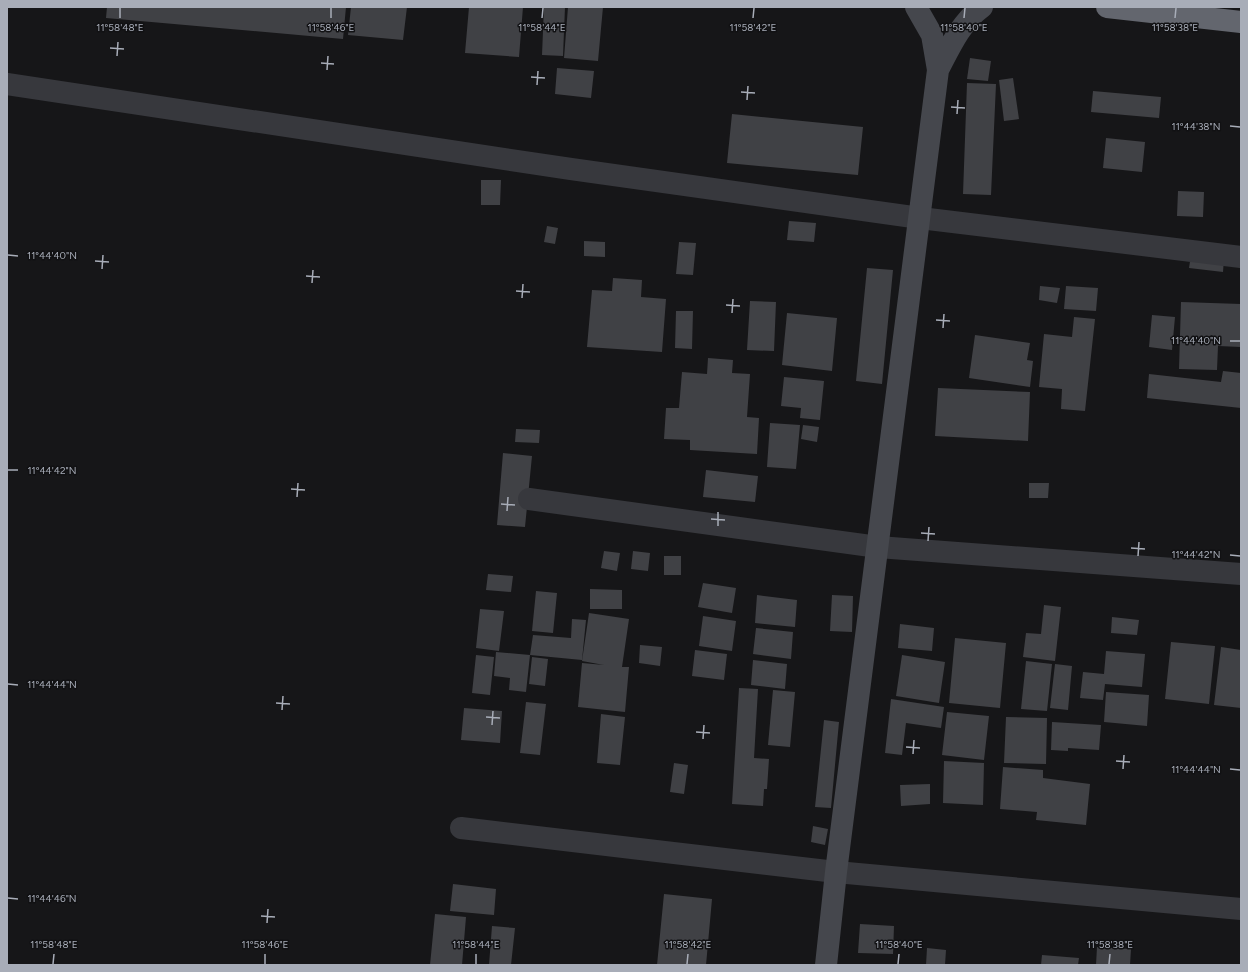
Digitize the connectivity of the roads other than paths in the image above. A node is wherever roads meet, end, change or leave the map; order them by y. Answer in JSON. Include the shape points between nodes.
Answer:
{"nodes":[{"id":1,"x":916,"y":7,"type":"edge"},
{"id":2,"x":982,"y":7,"type":"edge"},
{"id":3,"x":1107,"y":7,"type":"edge"},
{"id":4,"x":1241,"y":22,"type":"edge"},
{"id":5,"x":938,"y":70,"type":"junction"},
{"id":6,"x":7,"y":84,"type":"edge"},
{"id":7,"x":920,"y":218,"type":"junction"},
{"id":8,"x":1241,"y":257,"type":"edge"},
{"id":9,"x":529,"y":499,"type":"dead end"},
{"id":10,"x":878,"y":546,"type":"junction"},
{"id":11,"x":1241,"y":574,"type":"edge"},
{"id":12,"x":461,"y":828,"type":"dead end"},
{"id":13,"x":836,"y":872,"type":"junction"},
{"id":14,"x":1241,"y":909,"type":"edge"},
{"id":15,"x":826,"y":965,"type":"edge"}],
"edges":[{"from":1,"to":5,"type":"street","via":[[932,35]]},
{"from":2,"to":5,"type":"street","via":[[974,12],[958,33]]},
{"from":3,"to":4,"type":"highway"},
{"from":5,"to":7,"type":"street"},
{"from":6,"to":7,"type":"street","via":[[563,168]]},
{"from":7,"to":8,"type":"street"},
{"from":7,"to":10,"type":"street"},
{"from":9,"to":10,"type":"street"},
{"from":10,"to":11,"type":"street"},
{"from":10,"to":13,"type":"street"},
{"from":12,"to":13,"type":"street"},
{"from":13,"to":14,"type":"street"},
{"from":13,"to":15,"type":"street"}]}
